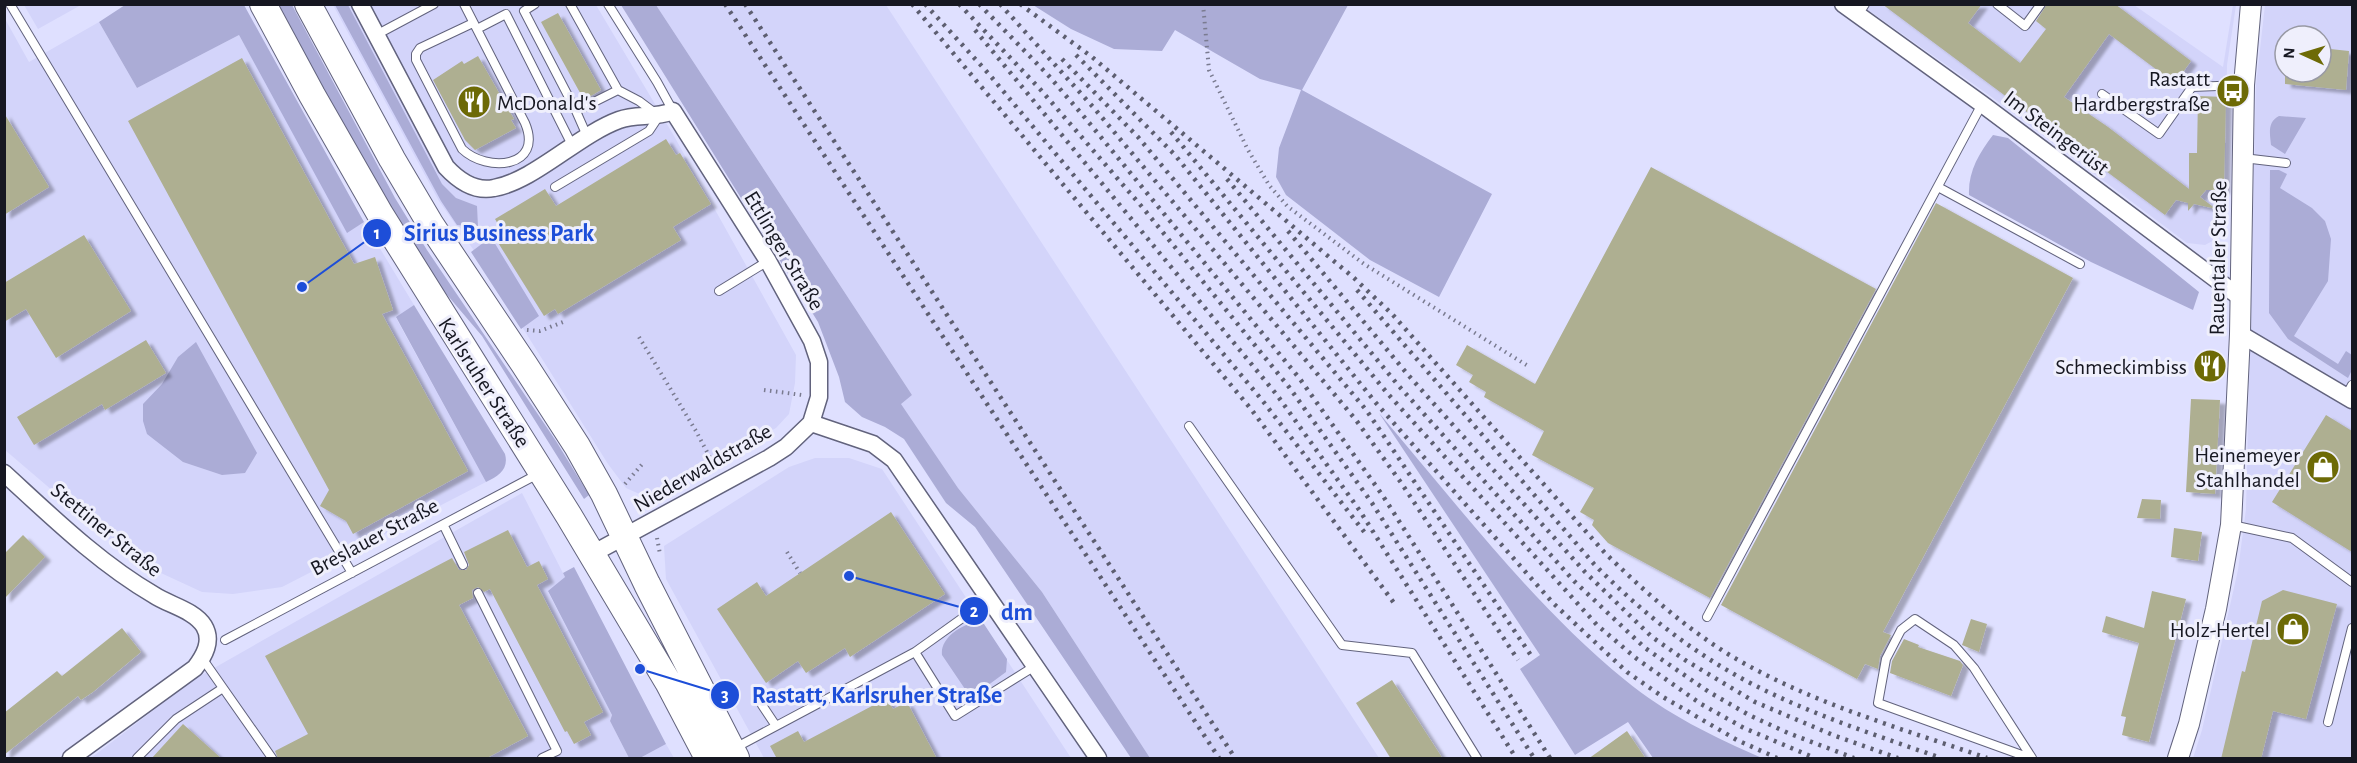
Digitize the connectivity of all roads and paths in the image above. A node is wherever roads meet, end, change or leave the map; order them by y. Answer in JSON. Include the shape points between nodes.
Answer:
{"nodes":[{"id":1,"x":10,"y":4,"type":"edge"},
{"id":2,"x":263,"y":4,"type":"edge"},
{"id":3,"x":309,"y":4,"type":"edge"},
{"id":4,"x":360,"y":4,"type":"edge"},
{"id":5,"x":434,"y":4,"type":"edge"},
{"id":6,"x":464,"y":4,"type":"edge"},
{"id":7,"x":535,"y":4,"type":"edge"},
{"id":8,"x":570,"y":4,"type":"edge"},
{"id":9,"x":608,"y":4,"type":"edge"},
{"id":10,"x":1203,"y":4,"type":"edge"},
{"id":11,"x":1843,"y":4,"type":"edge"},
{"id":12,"x":1997,"y":4,"type":"edge"},
{"id":13,"x":2041,"y":4,"type":"edge"},
{"id":14,"x":2251,"y":4,"type":"edge"},
{"id":15,"x":1861,"y":10,"type":"edge"},
{"id":16,"x":475,"y":26,"type":"junction"},
{"id":17,"x":376,"y":35,"type":"junction"},
{"id":18,"x":2244,"y":86,"type":"junction"},
{"id":19,"x":618,"y":90,"type":"junction"},
{"id":20,"x":2102,"y":94,"type":"dead end"},
{"id":21,"x":1982,"y":104,"type":"junction"},
{"id":22,"x":576,"y":111,"type":"junction"},
{"id":23,"x":666,"y":114,"type":"junction"},
{"id":24,"x":587,"y":136,"type":"junction"},
{"id":25,"x":572,"y":145,"type":"junction"},
{"id":26,"x":2243,"y":158,"type":"junction"},
{"id":27,"x":2286,"y":163,"type":"dead end"},
{"id":28,"x":555,"y":187,"type":"dead end"},
{"id":29,"x":1938,"y":188,"type":"junction"},
{"id":30,"x":768,"y":261,"type":"junction"},
{"id":31,"x":2080,"y":264,"type":"dead end"},
{"id":32,"x":719,"y":291,"type":"dead end"},
{"id":33,"x":2241,"y":298,"type":"junction"},
{"id":34,"x":562,"y":322,"type":"dead end"},
{"id":35,"x":523,"y":332,"type":"dead end"},
{"id":36,"x":2240,"y":334,"type":"junction"},
{"id":37,"x":639,"y":337,"type":"dead end"},
{"id":38,"x":1528,"y":366,"type":"dead end"},
{"id":39,"x":764,"y":390,"type":"dead end"},
{"id":40,"x":2350,"y":394,"type":"edge"},
{"id":41,"x":819,"y":397,"type":"junction"},
{"id":42,"x":811,"y":423,"type":"junction"},
{"id":43,"x":1189,"y":426,"type":"dead end"},
{"id":44,"x":644,"y":462,"type":"dead end"},
{"id":45,"x":543,"y":472,"type":"junction"},
{"id":46,"x":4,"y":473,"type":"edge"},
{"id":47,"x":724,"y":484,"type":"junction"},
{"id":48,"x":623,"y":487,"type":"dead end"},
{"id":49,"x":2232,"y":525,"type":"junction"},
{"id":50,"x":444,"y":526,"type":"junction"},
{"id":51,"x":624,"y":537,"type":"junction"},
{"id":52,"x":787,"y":552,"type":"dead end"},
{"id":53,"x":592,"y":554,"type":"junction"},
{"id":54,"x":463,"y":565,"type":"dead end"},
{"id":55,"x":352,"y":573,"type":"junction"},
{"id":56,"x":800,"y":573,"type":"dead end"},
{"id":57,"x":2352,"y":582,"type":"edge"},
{"id":58,"x":478,"y":593,"type":"dead end"},
{"id":59,"x":989,"y":599,"type":"junction"},
{"id":60,"x":1707,"y":617,"type":"dead end"},
{"id":61,"x":2352,"y":628,"type":"edge"},
{"id":62,"x":225,"y":640,"type":"dead end"},
{"id":63,"x":915,"y":652,"type":"junction"},
{"id":64,"x":202,"y":658,"type":"junction"},
{"id":65,"x":1035,"y":666,"type":"junction"},
{"id":66,"x":223,"y":688,"type":"junction"},
{"id":67,"x":762,"y":705,"type":"dead end"},
{"id":68,"x":2328,"y":722,"type":"dead end"},
{"id":69,"x":776,"y":726,"type":"junction"},
{"id":70,"x":725,"y":756,"type":"edge"},
{"id":71,"x":71,"y":759,"type":"edge"},
{"id":72,"x":137,"y":759,"type":"edge"},
{"id":73,"x":272,"y":759,"type":"edge"},
{"id":74,"x":542,"y":759,"type":"edge"},
{"id":75,"x":1098,"y":759,"type":"edge"},
{"id":76,"x":1477,"y":759,"type":"edge"},
{"id":77,"x":2031,"y":759,"type":"edge"},
{"id":78,"x":2178,"y":759,"type":"edge"}],
"edges":[{"from":1,"to":55,"type":"lane"},
{"from":2,"to":45,"type":"main road","name":"Karlsruher Straße","via":[[380,214]]},
{"from":3,"to":51,"type":"main road","name":"Karlsruher Straße","via":[[430,225],[577,446]]},
{"from":4,"to":17,"type":"street"},
{"from":5,"to":17,"type":"lane"},
{"from":6,"to":16,"type":"lane"},
{"from":7,"to":22,"type":"lane","via":[[524,10]]},
{"from":8,"to":19,"type":"lane"},
{"from":9,"to":23,"type":"lane","name":"Ettlinger Straße","via":[[657,82]]},
{"from":10,"to":38,"type":"path","via":[[1209,70],[1248,150],[1287,206],[1365,264]]},
{"from":11,"to":15,"type":"street","name":"Im Steingerüst"},
{"from":12,"to":13,"type":"lane","via":[[2025,26]]},
{"from":14,"to":18,"type":"street","name":"Rauentaler Straße"},
{"from":15,"to":21,"type":"street","name":"Im Steingerüst"},
{"from":16,"to":16,"type":"lane","via":[[420,48],[416,60],[462,149],[483,162],[507,162],[527,151],[530,134]]},
{"from":16,"to":25,"type":"lane","via":[[506,14]]},
{"from":17,"to":25,"type":"street","via":[[446,167],[468,185],[493,188],[519,179]]},
{"from":18,"to":20,"type":"lane","via":[[2192,87],[2159,134]]},
{"from":18,"to":26,"type":"street","name":"Rauentaler Straße"},
{"from":19,"to":22,"type":"lane"},
{"from":19,"to":23,"type":"lane"},
{"from":21,"to":29,"type":"lane"},
{"from":21,"to":33,"type":"street","name":"Im Steingerüst"},
{"from":22,"to":24,"type":"lane"},
{"from":23,"to":24,"type":"street","via":[[619,120]]},
{"from":23,"to":28,"type":"lane","via":[[649,131]]},
{"from":23,"to":30,"type":"street","name":"Ettlinger Straße"},
{"from":24,"to":25,"type":"street"},
{"from":26,"to":27,"type":"lane"},
{"from":26,"to":33,"type":"street","name":"Rauentaler Straße"},
{"from":29,"to":31,"type":"lane"},
{"from":29,"to":60,"type":"lane"},
{"from":30,"to":32,"type":"lane"},
{"from":30,"to":41,"type":"street","name":"Ettlinger Straße","via":[[812,341],[819,362]]},
{"from":33,"to":36,"type":"street","name":"Rauentaler Straße"},
{"from":34,"to":35,"type":"path","via":[[540,331]]},
{"from":36,"to":40,"type":"street"},
{"from":36,"to":49,"type":"street","name":"Rauentaler Straße"},
{"from":37,"to":47,"type":"path"},
{"from":39,"to":41,"type":"path"},
{"from":41,"to":42,"type":"street","name":"Ettlinger Straße"},
{"from":42,"to":47,"type":"street","name":"Niederwaldstraße","via":[[786,447]]},
{"from":42,"to":59,"type":"street","via":[[873,444],[894,460]]},
{"from":43,"to":76,"type":"lane","via":[[1342,645],[1412,653]]},
{"from":44,"to":48,"type":"path"},
{"from":45,"to":50,"type":"lane","name":"Breslauer Straße"},
{"from":45,"to":53,"type":"main road","name":"Karlsruher Straße"},
{"from":46,"to":64,"type":"street","name":"Stettiner Straße","via":[[130,580],[200,620],[208,638]]},
{"from":47,"to":51,"type":"street","name":"Niederwaldstraße"},
{"from":49,"to":57,"type":"lane","via":[[2292,538]]},
{"from":49,"to":78,"type":"street","name":"Rauentaler Straße","via":[[2213,621]]},
{"from":50,"to":54,"type":"lane"},
{"from":50,"to":55,"type":"lane","name":"Breslauer Straße"},
{"from":51,"to":53,"type":"street","name":"Niederwaldstraße"},
{"from":51,"to":70,"type":"main road","name":"Karlsruher Straße"},
{"from":52,"to":56,"type":"path"},
{"from":53,"to":70,"type":"main road","name":"Karlsruher Straße","via":[[668,682]]},
{"from":55,"to":62,"type":"lane","name":"Breslauer Straße"},
{"from":58,"to":74,"type":"lane","via":[[556,751]]},
{"from":59,"to":63,"type":"lane"},
{"from":59,"to":65,"type":"street"},
{"from":61,"to":68,"type":"lane"},
{"from":63,"to":65,"type":"lane","via":[[955,716]]},
{"from":63,"to":69,"type":"lane"},
{"from":64,"to":66,"type":"lane"},
{"from":64,"to":71,"type":"street","via":[[186,676]]},
{"from":65,"to":75,"type":"street"},
{"from":66,"to":72,"type":"lane","via":[[176,719]]},
{"from":66,"to":73,"type":"lane"},
{"from":67,"to":69,"type":"lane"},
{"from":69,"to":70,"type":"lane"},
{"from":77,"to":77,"type":"lane","via":[[1878,703],[1886,658],[1901,630],[1915,619],[1954,645],[1974,668]]}]}
